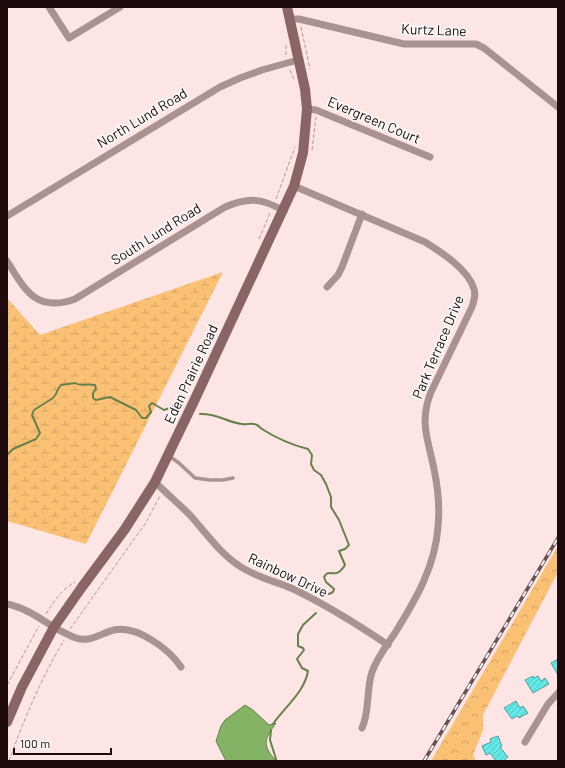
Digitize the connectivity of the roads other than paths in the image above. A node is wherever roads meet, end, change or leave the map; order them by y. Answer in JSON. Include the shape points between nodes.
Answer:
{"nodes":[{"id":1,"x":49,"y":7,"type":"edge"},
{"id":2,"x":120,"y":7,"type":"edge"},
{"id":3,"x":287,"y":7,"type":"edge"},
{"id":4,"x":290,"y":19,"type":"junction"},
{"id":5,"x":298,"y":60,"type":"junction"},
{"id":6,"x":558,"y":107,"type":"edge"},
{"id":7,"x":307,"y":109,"type":"junction"},
{"id":8,"x":430,"y":157,"type":"dead end"},
{"id":9,"x":294,"y":186,"type":"junction"},
{"id":10,"x":284,"y":211,"type":"junction"},
{"id":11,"x":362,"y":214,"type":"junction"},
{"id":12,"x":7,"y":216,"type":"edge"},
{"id":13,"x":7,"y":261,"type":"edge"},
{"id":14,"x":327,"y":287,"type":"dead end"},
{"id":15,"x":168,"y":455,"type":"junction"},
{"id":16,"x":233,"y":478,"type":"dead end"},
{"id":17,"x":154,"y":482,"type":"junction"},
{"id":18,"x":7,"y":604,"type":"edge"},
{"id":19,"x":54,"y":627,"type":"junction"},
{"id":20,"x":388,"y":645,"type":"junction"},
{"id":21,"x":181,"y":667,"type":"dead end"},
{"id":22,"x":558,"y":693,"type":"edge"},
{"id":23,"x":7,"y":722,"type":"edge"},
{"id":24,"x":362,"y":728,"type":"dead end"},
{"id":25,"x":525,"y":742,"type":"dead end"}],
"edges":[{"from":1,"to":2,"type":"street","via":[[69,38]]},
{"from":3,"to":4,"type":"main road","name":"Eden Prairie Road"},
{"from":4,"to":5,"type":"main road","name":"Eden Prairie Road"},
{"from":4,"to":6,"type":"street","name":"Kurtz Lane","via":[[404,44],[476,44]]},
{"from":5,"to":7,"type":"main road","name":"Eden Prairie Road"},
{"from":5,"to":12,"type":"street","name":"North Lund Road","via":[[262,70],[220,87]]},
{"from":7,"to":8,"type":"street","name":"Evergreen Court","via":[[316,110]]},
{"from":7,"to":9,"type":"main road","name":"Eden Prairie Road","via":[[303,153]]},
{"from":9,"to":10,"type":"main road","name":"Eden Prairie Road"},
{"from":9,"to":11,"type":"street","name":"Park Terrace Drive"},
{"from":10,"to":13,"type":"street","name":"South Lund Road","via":[[258,200],[235,203],[65,303],[44,303],[29,294]]},
{"from":10,"to":15,"type":"main road","name":"Eden Prairie Road"},
{"from":11,"to":14,"type":"street","via":[[342,267]]},
{"from":11,"to":20,"type":"street","name":"Park Terrace Drive","via":[[425,242],[467,275],[475,290],[472,307],[431,392],[425,414],[424,425],[439,508],[435,548],[414,604]]},
{"from":15,"to":16,"type":"lane","via":[[180,462],[195,478]]},
{"from":15,"to":17,"type":"main road","name":"Eden Prairie Road"},
{"from":17,"to":19,"type":"main road","name":"Eden Prairie Road","via":[[125,529]]},
{"from":17,"to":20,"type":"street","name":"Rainbow Drive","via":[[189,514],[238,566],[317,601]]},
{"from":18,"to":19,"type":"street","via":[[26,609]]},
{"from":19,"to":21,"type":"street","via":[[76,638],[84,639],[92,639],[116,629],[134,632],[170,653]]},
{"from":19,"to":23,"type":"main road","name":"Eden Prairie Road","via":[[22,687]]},
{"from":20,"to":24,"type":"street","name":"Park Terrace Drive","via":[[372,672]]},
{"from":22,"to":25,"type":"street","via":[[548,704]]}]}
